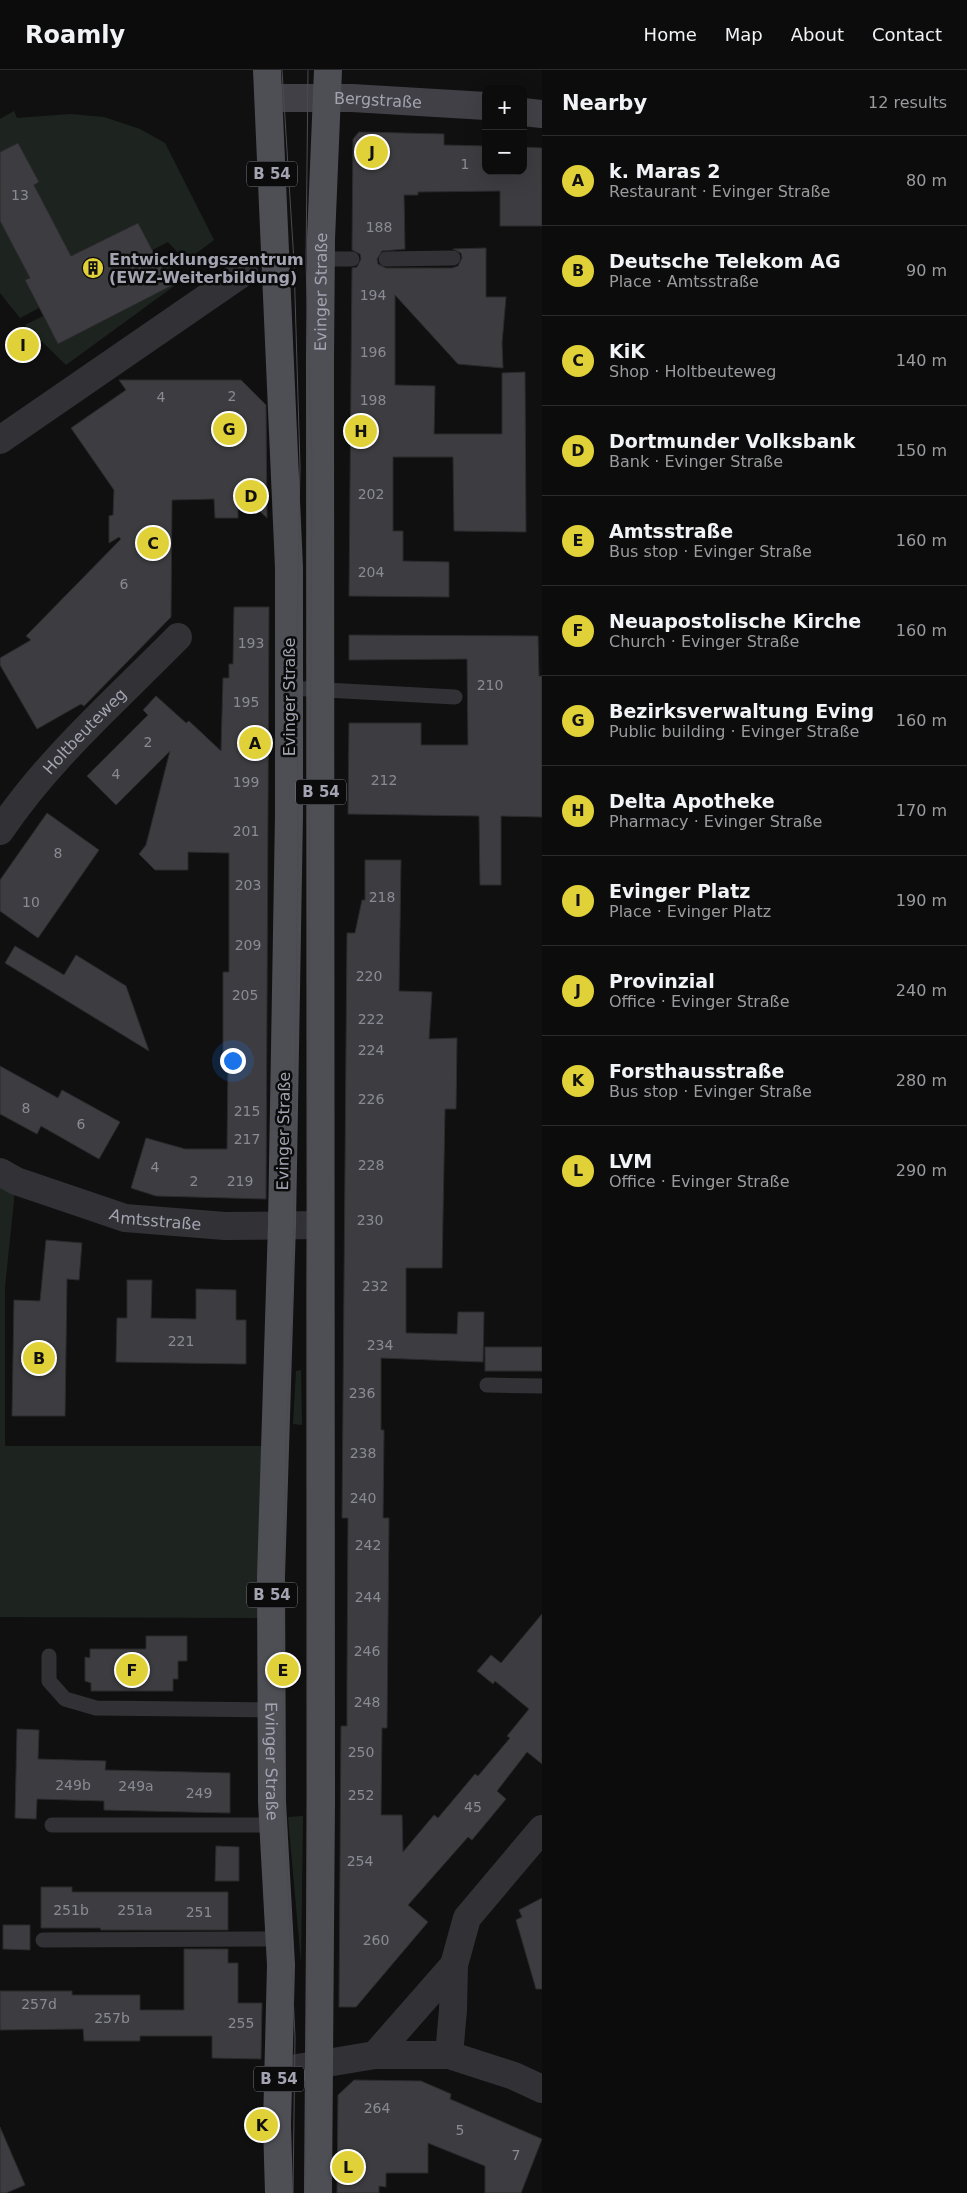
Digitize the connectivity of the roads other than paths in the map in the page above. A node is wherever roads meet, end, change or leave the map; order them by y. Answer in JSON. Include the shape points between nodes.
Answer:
{"nodes":[{"id":1,"x":267,"y":70,"type":"edge"},
{"id":2,"x":328,"y":70,"type":"edge"},
{"id":3,"x":268,"y":98,"type":"junction"},
{"id":4,"x":328,"y":99,"type":"junction"},
{"id":5,"x":482,"y":106,"type":"edge"},
{"id":6,"x":527,"y":112,"type":"edge"},
{"id":7,"x":542,"y":114,"type":"edge"},
{"id":8,"x":352,"y":258,"type":"dead end"},
{"id":9,"x":386,"y":258,"type":"dead end"},
{"id":10,"x":453,"y":258,"type":"dead end"},
{"id":11,"x":321,"y":259,"type":"junction"},
{"id":12,"x":244,"y":272,"type":"dead end"},
{"id":13,"x":0,"y":440,"type":"edge"},
{"id":14,"x":178,"y":637,"type":"dead end"},
{"id":15,"x":289,"y":688,"type":"junction"},
{"id":16,"x":321,"y":690,"type":"junction"},
{"id":17,"x":455,"y":697,"type":"dead end"},
{"id":18,"x":0,"y":831,"type":"edge"},
{"id":19,"x":0,"y":1172,"type":"edge"},
{"id":20,"x":282,"y":1224,"type":"junction"},
{"id":21,"x":320,"y":1225,"type":"junction"},
{"id":22,"x":487,"y":1385,"type":"dead end"},
{"id":23,"x":542,"y":1386,"type":"edge"},
{"id":24,"x":49,"y":1656,"type":"dead end"},
{"id":25,"x":272,"y":1710,"type":"junction"},
{"id":26,"x":52,"y":1825,"type":"dead end"},
{"id":27,"x":273,"y":1825,"type":"junction"},
{"id":28,"x":542,"y":1829,"type":"edge"},
{"id":29,"x":279,"y":1939,"type":"junction"},
{"id":30,"x":43,"y":1940,"type":"dead end"},
{"id":31,"x":454,"y":1965,"type":"junction"},
{"id":32,"x":375,"y":2055,"type":"junction"},
{"id":33,"x":450,"y":2055,"type":"junction"},
{"id":34,"x":320,"y":2064,"type":"junction"},
{"id":35,"x":279,"y":2071,"type":"junction"},
{"id":36,"x":542,"y":2089,"type":"edge"},
{"id":37,"x":279,"y":2193,"type":"edge"},
{"id":38,"x":318,"y":2193,"type":"edge"}],
"edges":[{"from":1,"to":3,"type":"main road","name":"Evinger Straße","number":"B 54"},
{"from":2,"to":4,"type":"main road","name":"Evinger Straße","number":"B 54"},
{"from":3,"to":4,"type":"street","name":"Bergstraße"},
{"from":3,"to":15,"type":"main road","name":"Evinger Straße","number":"B 54","via":[[289,568]]},
{"from":4,"to":5,"type":"street","name":"Bergstraße"},
{"from":4,"to":11,"type":"main road","name":"Evinger Straße","number":"B 54"},
{"from":6,"to":7,"type":"street"},
{"from":8,"to":11,"type":"lane"},
{"from":9,"to":10,"type":"lane"},
{"from":11,"to":16,"type":"main road","name":"Evinger Straße","number":"B 54"},
{"from":12,"to":13,"type":"street"},
{"from":14,"to":18,"type":"street","name":"Holtbeuteweg","via":[[53,764],[22,798]]},
{"from":15,"to":16,"type":"lane"},
{"from":15,"to":20,"type":"main road","name":"Evinger Straße","number":"B 54"},
{"from":16,"to":17,"type":"lane"},
{"from":16,"to":21,"type":"main road","name":"Evinger Straße","number":"B 54"},
{"from":19,"to":20,"type":"street","name":"Amtsstraße","via":[[16,1181],[125,1218],[225,1226]]},
{"from":20,"to":21,"type":"street","name":"Amtsstraße"},
{"from":20,"to":25,"type":"main road","name":"Evinger Straße","number":"B 54","via":[[272,1568]]},
{"from":21,"to":34,"type":"main road","name":"Evinger Straße","number":"B 54"},
{"from":22,"to":23,"type":"lane"},
{"from":24,"to":25,"type":"lane","via":[[49,1680],[65,1699],[96,1708]]},
{"from":25,"to":27,"type":"main road","name":"Evinger Straße","number":"B 54"},
{"from":26,"to":27,"type":"lane"},
{"from":27,"to":29,"type":"main road","name":"Evinger Straße","number":"B 54"},
{"from":28,"to":31,"type":"street","via":[[466,1918]]},
{"from":29,"to":30,"type":"lane"},
{"from":29,"to":35,"type":"main road","name":"Evinger Straße","number":"B 54"},
{"from":31,"to":32,"type":"street"},
{"from":31,"to":33,"type":"street"},
{"from":32,"to":33,"type":"street"},
{"from":32,"to":34,"type":"street"},
{"from":33,"to":36,"type":"street"},
{"from":34,"to":35,"type":"street"},
{"from":34,"to":38,"type":"main road","name":"Evinger Straße","number":"B 54"},
{"from":35,"to":37,"type":"main road","name":"Evinger Straße","number":"B 54"}]}
